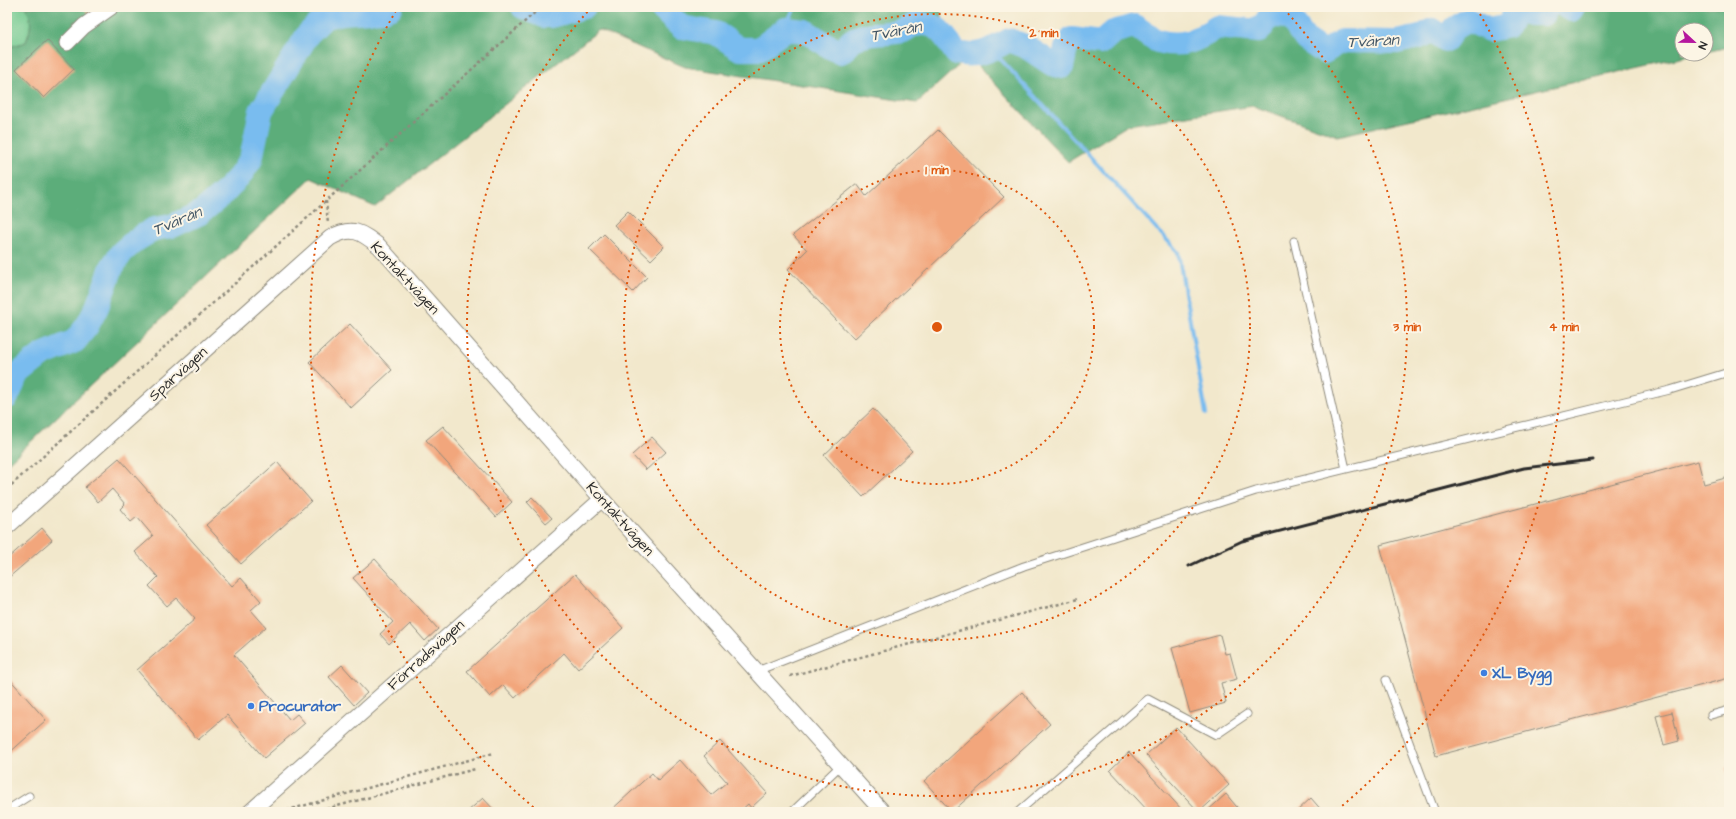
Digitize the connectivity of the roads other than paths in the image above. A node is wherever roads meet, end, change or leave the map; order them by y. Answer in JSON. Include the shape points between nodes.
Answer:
{"nodes":[{"id":1,"x":111,"y":7,"type":"edge"},
{"id":2,"x":67,"y":44,"type":"dead end"},
{"id":3,"x":355,"y":231,"type":"joint"},
{"id":4,"x":1294,"y":241,"type":"dead end"},
{"id":5,"x":1729,"y":372,"type":"edge"},
{"id":6,"x":1346,"y":469,"type":"junction"},
{"id":7,"x":602,"y":498,"type":"junction"},
{"id":8,"x":7,"y":527,"type":"edge"},
{"id":9,"x":757,"y":671,"type":"junction"},
{"id":10,"x":1386,"y":680,"type":"dead end"},
{"id":11,"x":1729,"y":710,"type":"edge"},
{"id":12,"x":1247,"y":714,"type":"dead end"},
{"id":13,"x":1711,"y":715,"type":"dead end"},
{"id":14,"x":841,"y":765,"type":"junction"},
{"id":15,"x":29,"y":796,"type":"dead end"},
{"id":16,"x":7,"y":810,"type":"edge"},
{"id":17,"x":250,"y":812,"type":"edge"},
{"id":18,"x":792,"y":812,"type":"edge"},
{"id":19,"x":883,"y":812,"type":"edge"},
{"id":20,"x":1018,"y":812,"type":"edge"},
{"id":21,"x":1435,"y":812,"type":"edge"}],
"edges":[{"from":1,"to":2,"type":"street","via":[[84,26]]},
{"from":3,"to":7,"type":"street","name":"Kontaktvägen","via":[[379,246]]},
{"from":3,"to":8,"type":"street","name":"Spårvägen","via":[[342,231],[330,238]]},
{"from":4,"to":6,"type":"lane"},
{"from":5,"to":6,"type":"lane","via":[[1670,390]]},
{"from":6,"to":9,"type":"lane","via":[[1256,491],[1024,566]]},
{"from":7,"to":9,"type":"street","name":"Kontaktvägen"},
{"from":7,"to":17,"type":"street","name":"Förrådsvägen"},
{"from":9,"to":14,"type":"street","name":"Kontaktvägen"},
{"from":10,"to":21,"type":"lane"},
{"from":11,"to":13,"type":"lane"},
{"from":12,"to":20,"type":"lane","via":[[1216,735],[1148,699]]},
{"from":14,"to":18,"type":"lane"},
{"from":14,"to":19,"type":"street","name":"Kontaktvägen"},
{"from":15,"to":16,"type":"lane"}]}
